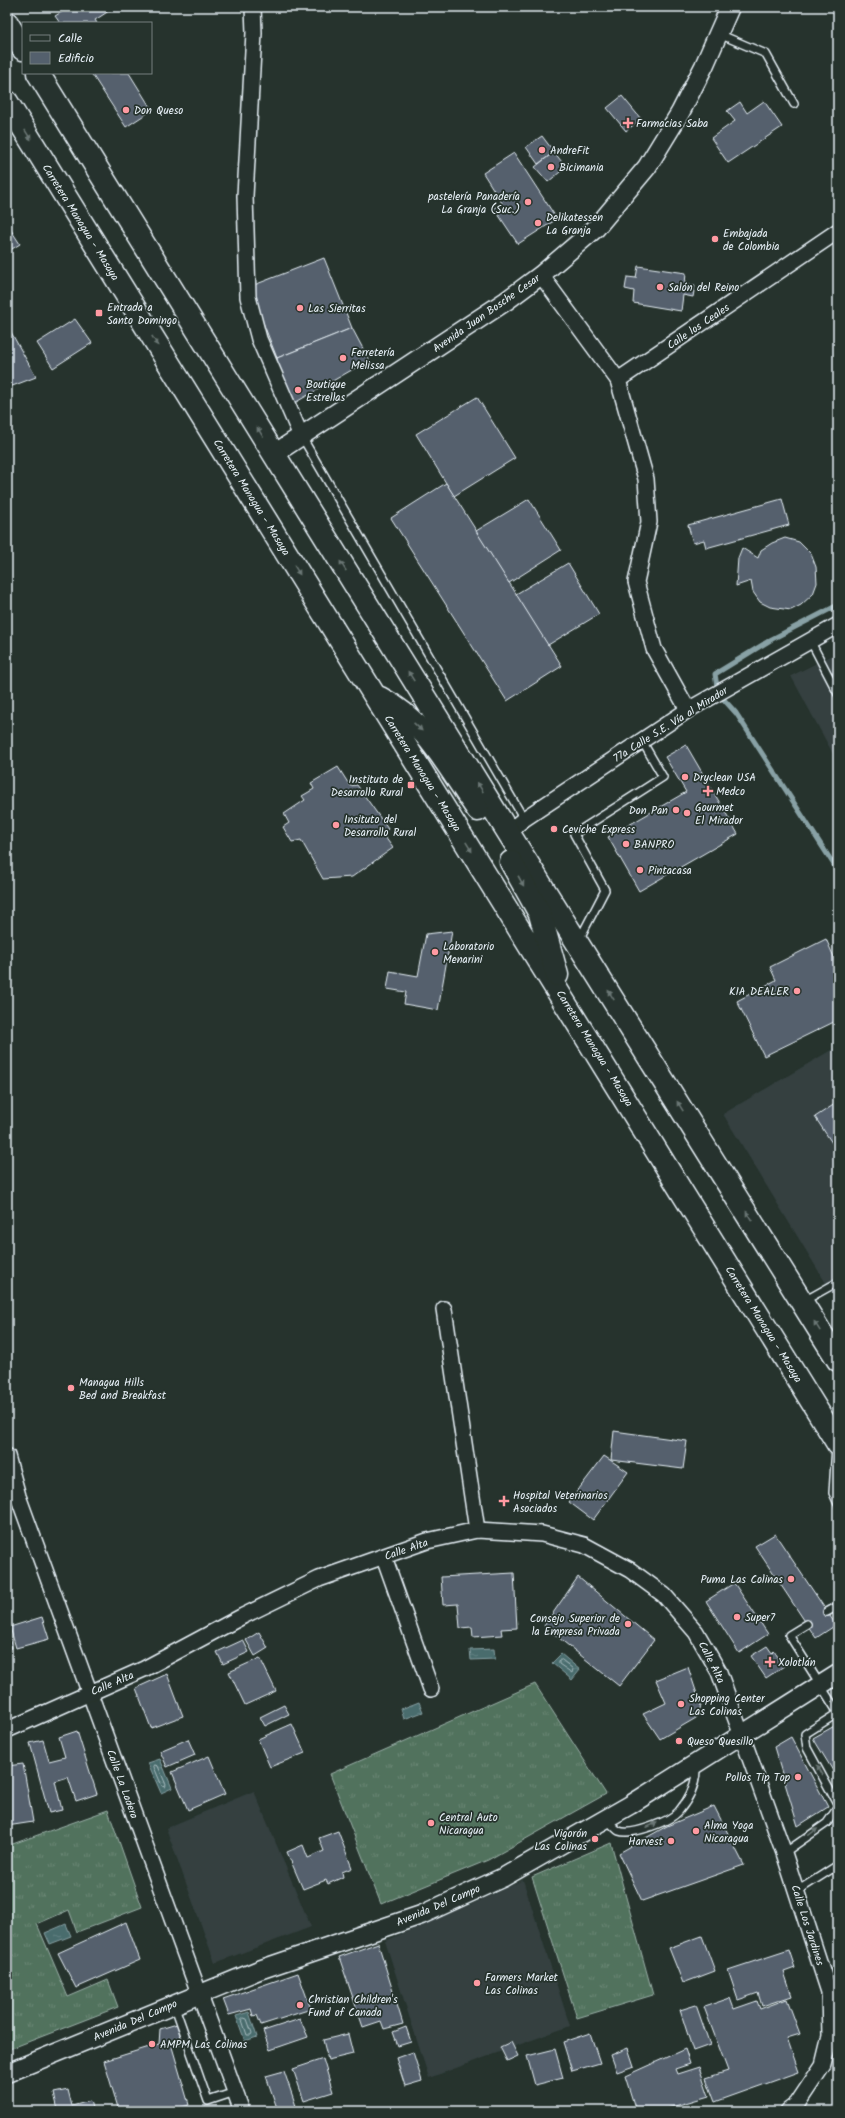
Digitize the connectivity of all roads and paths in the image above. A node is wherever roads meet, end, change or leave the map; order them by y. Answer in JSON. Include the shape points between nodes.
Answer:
{"nodes":[{"id":1,"x":253,"y":7,"type":"edge"},
{"id":2,"x":730,"y":7,"type":"edge"},
{"id":3,"x":7,"y":23,"type":"edge"},
{"id":4,"x":718,"y":34,"type":"junction"},
{"id":5,"x":22,"y":47,"type":"edge"},
{"id":6,"x":39,"y":74,"type":"edge"},
{"id":7,"x":7,"y":102,"type":"edge"},
{"id":8,"x":794,"y":104,"type":"dead end"},
{"id":9,"x":838,"y":231,"type":"edge"},
{"id":10,"x":541,"y":275,"type":"junction"},
{"id":11,"x":618,"y":380,"type":"junction"},
{"id":12,"x":301,"y":436,"type":"junction"},
{"id":13,"x":274,"y":454,"type":"junction"},
{"id":14,"x":838,"y":625,"type":"edge"},
{"id":15,"x":811,"y":642,"type":"junction"},
{"id":16,"x":838,"y":694,"type":"edge"},
{"id":17,"x":376,"y":696,"type":"junction"},
{"id":18,"x":688,"y":710,"type":"junction"},
{"id":19,"x":642,"y":741,"type":"junction"},
{"id":20,"x":516,"y":825,"type":"junction"},
{"id":21,"x":578,"y":942,"type":"junction"},
{"id":22,"x":561,"y":993,"type":"junction"},
{"id":23,"x":838,"y":1282,"type":"edge"},
{"id":24,"x":802,"y":1302,"type":"junction"},
{"id":25,"x":444,"y":1309,"type":"dead end"},
{"id":26,"x":838,"y":1360,"type":"edge"},
{"id":27,"x":837,"y":1443,"type":"edge"},
{"id":28,"x":7,"y":1456,"type":"edge"},
{"id":29,"x":838,"y":1504,"type":"edge"},
{"id":30,"x":477,"y":1530,"type":"junction"},
{"id":31,"x":384,"y":1556,"type":"junction"},
{"id":32,"x":838,"y":1606,"type":"edge"},
{"id":33,"x":827,"y":1612,"type":"dead end"},
{"id":34,"x":807,"y":1624,"type":"dead end"},
{"id":35,"x":838,"y":1674,"type":"edge"},
{"id":36,"x":819,"y":1686,"type":"junction"},
{"id":37,"x":431,"y":1689,"type":"dead end"},
{"id":38,"x":91,"y":1692,"type":"junction"},
{"id":39,"x":838,"y":1713,"type":"edge"},
{"id":40,"x":7,"y":1730,"type":"edge"},
{"id":41,"x":741,"y":1735,"type":"junction"},
{"id":42,"x":695,"y":1762,"type":"junction"},
{"id":43,"x":838,"y":1806,"type":"edge"},
{"id":44,"x":606,"y":1818,"type":"junction"},
{"id":45,"x":784,"y":1854,"type":"junction"},
{"id":46,"x":838,"y":1865,"type":"edge"},
{"id":47,"x":797,"y":1891,"type":"junction"},
{"id":48,"x":198,"y":1994,"type":"junction"},
{"id":49,"x":174,"y":2004,"type":"junction"},
{"id":50,"x":7,"y":2073,"type":"edge"},
{"id":51,"x":235,"y":2092,"type":"junction"},
{"id":52,"x":242,"y":2111,"type":"edge"},
{"id":53,"x":788,"y":2111,"type":"edge"}],
"edges":[{"from":1,"to":12,"type":"street","via":[[254,33],[245,196],[248,297],[260,339]]},
{"from":2,"to":4,"type":"street","name":"Avenida Juan Bosche Cesar"},
{"from":3,"to":5,"type":"highway"},
{"from":4,"to":8,"type":"lane","via":[[766,54]]},
{"from":4,"to":10,"type":"street","name":"Avenida Juan Bosche Cesar","via":[[680,113],[647,167],[596,228]]},
{"from":13,"to":6,"type":"highway","one_way":true},
{"from":7,"to":17,"type":"highway","name":"Carretera Managua - Masaya","one_way":true},
{"from":9,"to":11,"type":"street","name":"Calle los Ceales"},
{"from":10,"to":11,"type":"street"},
{"from":10,"to":12,"type":"street","name":"Avenida Juan Bosche Cesar","via":[[506,301]]},
{"from":11,"to":18,"type":"street","via":[[646,479],[649,522],[636,582],[654,649]]},
{"from":12,"to":13,"type":"street","name":"Avenida Juan Bosche Cesar"},
{"from":12,"to":20,"type":"lane"},
{"from":20,"to":13,"type":"highway","one_way":true},
{"from":14,"to":15,"type":"street","name":"77a Calle S.E. Vía al Mirador"},
{"from":15,"to":16,"type":"lane"},
{"from":15,"to":18,"type":"street","name":"77a Calle S.E. Vía al Mirador"},
{"from":17,"to":20,"type":"highway","one_way":true,"via":[[396,706],[429,737],[482,815]]},
{"from":17,"to":22,"type":"highway","name":"Carretera Managua - Masaya","one_way":true},
{"from":18,"to":19,"type":"street","name":"77a Calle S.E. Vía al Mirador"},
{"from":19,"to":20,"type":"street","name":"77a Calle S.E. Vía al Mirador"},
{"from":19,"to":21,"type":"lane","via":[[663,777],[574,834],[605,890]]},
{"from":20,"to":21,"type":"highway"},
{"from":20,"to":22,"type":"highway","one_way":true,"via":[[505,852],[540,914]]},
{"from":24,"to":21,"type":"highway","one_way":true},
{"from":22,"to":27,"type":"highway","name":"Carretera Managua - Masaya"},
{"from":23,"to":24,"type":"lane"},
{"from":26,"to":24,"type":"highway","one_way":true},
{"from":25,"to":30,"type":"street"},
{"from":27,"to":29,"type":"lane","via":[[833,1493]]},
{"from":28,"to":38,"type":"street","name":"Calle La Ladera","via":[[18,1496]]},
{"from":30,"to":31,"type":"street","name":"Calle Alta","via":[[427,1541]]},
{"from":30,"to":41,"type":"street","name":"Calle Alta","via":[[542,1534],[584,1545],[630,1570],[664,1595],[696,1632],[719,1672]]},
{"from":31,"to":37,"type":"street"},
{"from":31,"to":38,"type":"street","name":"Calle Alta","via":[[319,1579],[144,1669]]},
{"from":32,"to":33,"type":"lane"},
{"from":34,"to":36,"type":"lane","via":[[789,1635]]},
{"from":35,"to":36,"type":"street","name":"Avenida Del Campo"},
{"from":36,"to":39,"type":"lane"},
{"from":36,"to":41,"type":"street","name":"Avenida Del Campo"},
{"from":38,"to":40,"type":"street","name":"Calle Alta"},
{"from":38,"to":48,"type":"street","name":"Calle La Ladera"},
{"from":43,"to":39,"type":"lane","one_way":true,"via":[[807,1748],[805,1734]]},
{"from":41,"to":42,"type":"street","name":"Avenida Del Campo"},
{"from":41,"to":45,"type":"street","name":"Calle Los Jardines"},
{"from":42,"to":44,"type":"street","name":"Avenida Del Campo"},
{"from":44,"to":42,"type":"lane","one_way":true,"via":[[619,1831],[635,1832],[679,1812],[693,1789]]},
{"from":45,"to":43,"type":"lane","one_way":true,"via":[[827,1822]]},
{"from":44,"to":48,"type":"street","name":"Avenida Del Campo","via":[[504,1877],[421,1915],[259,1970]]},
{"from":45,"to":47,"type":"street","name":"Calle Los Jardines"},
{"from":46,"to":47,"type":"lane"},
{"from":47,"to":53,"type":"street","name":"Calle Los Jardines","via":[[829,1992],[830,2036],[823,2065],[796,2104]]},
{"from":48,"to":49,"type":"street","name":"Avenida Del Campo"},
{"from":48,"to":51,"type":"street","name":"Calle La Ladera"},
{"from":49,"to":50,"type":"street","name":"Avenida Del Campo"},
{"from":49,"to":51,"type":"lane","via":[[208,2101]]},
{"from":51,"to":52,"type":"street","name":"Calle La Ladera"}]}
